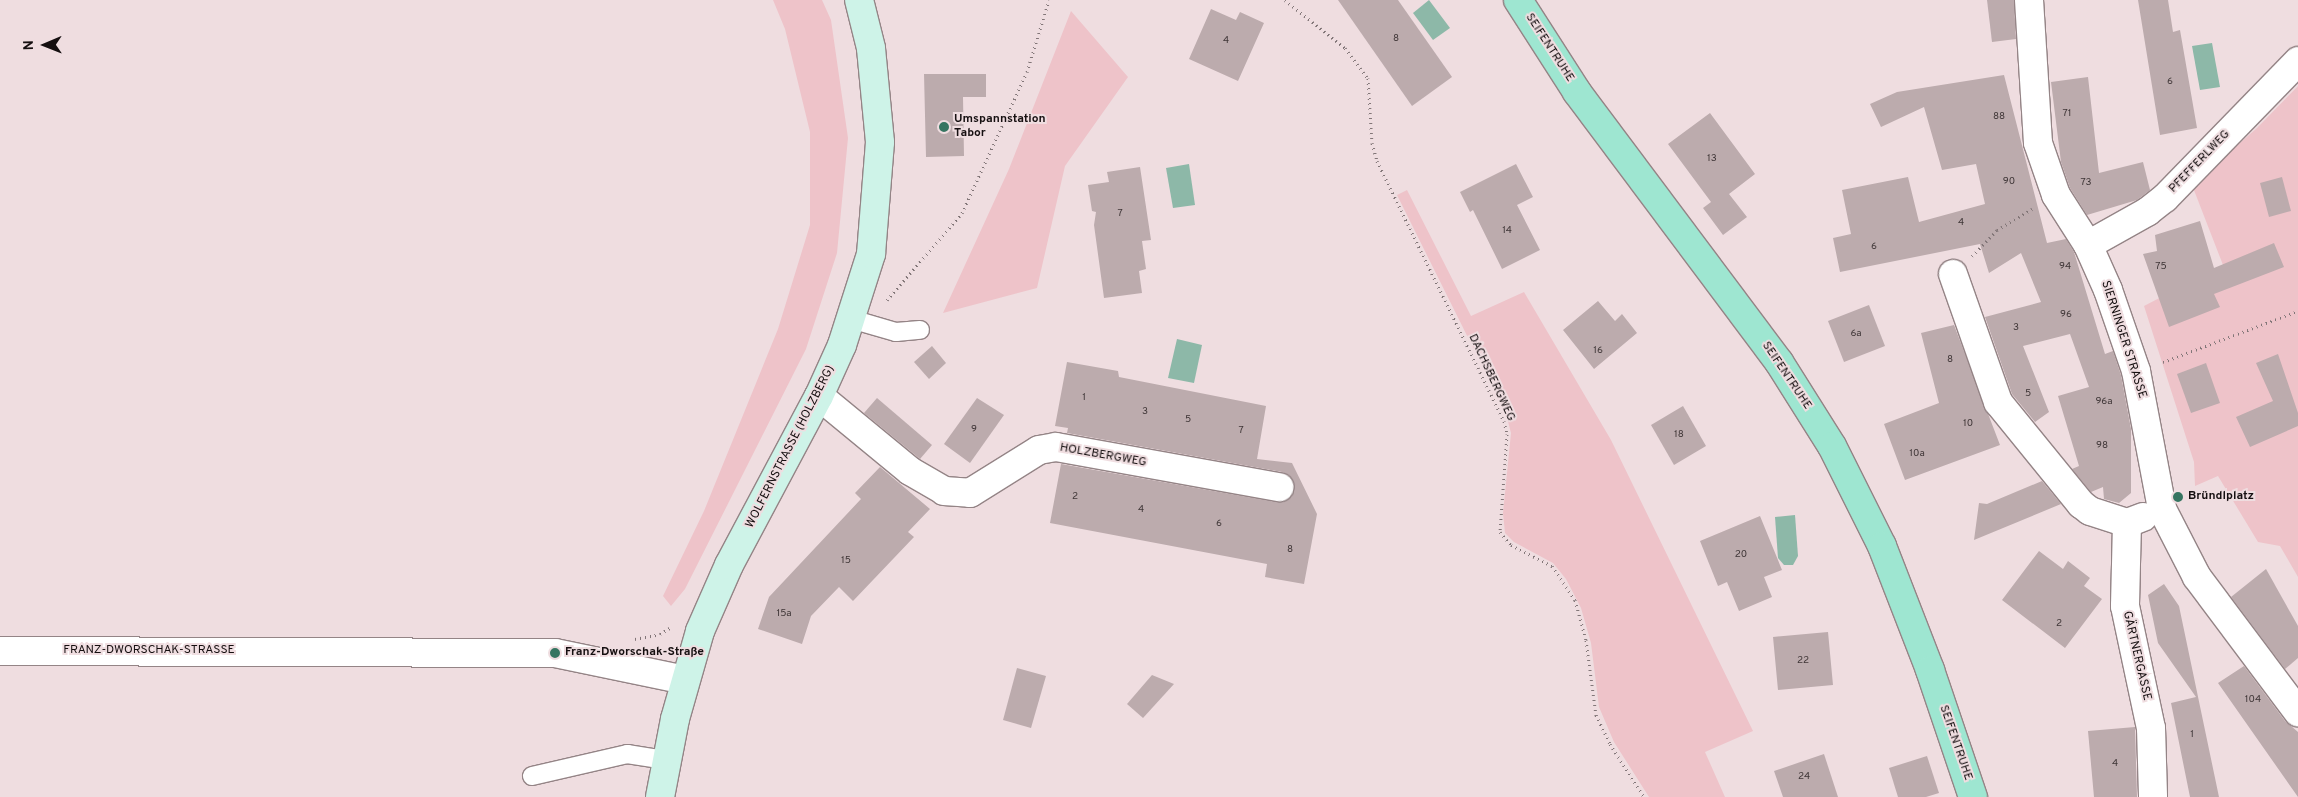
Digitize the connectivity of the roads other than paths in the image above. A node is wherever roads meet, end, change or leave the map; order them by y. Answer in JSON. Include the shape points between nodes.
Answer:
{"nodes":[{"id":1,"x":859,"y":0,"type":"edge"},
{"id":2,"x":1518,"y":0,"type":"edge"},
{"id":3,"x":2029,"y":0,"type":"edge"},
{"id":4,"x":2298,"y":62,"type":"edge"},
{"id":5,"x":2088,"y":245,"type":"junction"},
{"id":6,"x":1953,"y":274,"type":"road end"},
{"id":7,"x":851,"y":319,"type":"junction"},
{"id":8,"x":920,"y":330,"type":"dead end"},
{"id":9,"x":819,"y":396,"type":"junction"},
{"id":10,"x":1279,"y":488,"type":"dead end"},
{"id":11,"x":2162,"y":509,"type":"junction"},
{"id":12,"x":2127,"y":524,"type":"junction"},
{"id":13,"x":0,"y":651,"type":"edge"},
{"id":14,"x":685,"y":680,"type":"junction"},
{"id":15,"x":2298,"y":712,"type":"edge"},
{"id":16,"x":665,"y":760,"type":"junction"},
{"id":17,"x":532,"y":776,"type":"dead end"},
{"id":18,"x":660,"y":797,"type":"edge"},
{"id":19,"x":1973,"y":797,"type":"edge"},
{"id":20,"x":2153,"y":797,"type":"edge"}],
"edges":[{"from":1,"to":7,"type":"main road","name":"WOLFERNSTRASSE (HOLZBERG)","via":[[875,75],[880,142],[871,254]]},
{"from":2,"to":19,"type":"main road","name":"SEIFENTRUHE","via":[[1594,115],[1779,362],[1832,446],[1882,546],[1930,670]]},
{"from":3,"to":5,"type":"street","name":"SIERNINGER STRASSE","via":[[2038,143],[2056,195]]},
{"from":4,"to":5,"type":"street","name":"PFEFFERLWEG","via":[[2165,198],[2147,212]]},
{"from":5,"to":11,"type":"street","name":"SIERNINGER STRASSE","via":[[2108,290],[2136,371]]},
{"from":6,"to":12,"type":"street","via":[[1998,402],[2081,504],[2090,511]]},
{"from":7,"to":8,"type":"lane","via":[[896,332]]},
{"from":7,"to":9,"type":"main road","name":"WOLFERNSTRASSE (HOLZBERG)"},
{"from":9,"to":10,"type":"street","name":"HOLZBERGWEG","via":[[910,472],[944,491],[970,493],[1039,450],[1056,447]]},
{"from":9,"to":14,"type":"main road","name":"WOLFERNSTRASSE (HOLZBERG)","via":[[729,565],[700,631]]},
{"from":11,"to":12,"type":"street"},
{"from":11,"to":15,"type":"street","name":"SIERNINGER STRASSE","via":[[2197,578]]},
{"from":12,"to":20,"type":"street","name":"GÄRTNERGASSE","via":[[2125,606],[2150,720]]},
{"from":13,"to":14,"type":"street","name":"FRANZ-DWORSCHAK-STRASSE","via":[[555,653]]},
{"from":14,"to":16,"type":"main road","name":"WOLFERNSTRASSE (HOLZBERG)"},
{"from":16,"to":17,"type":"lane","via":[[627,754]]},
{"from":16,"to":18,"type":"main road","name":"WOLFERNSTRASSE (HOLZBERG)"}]}
